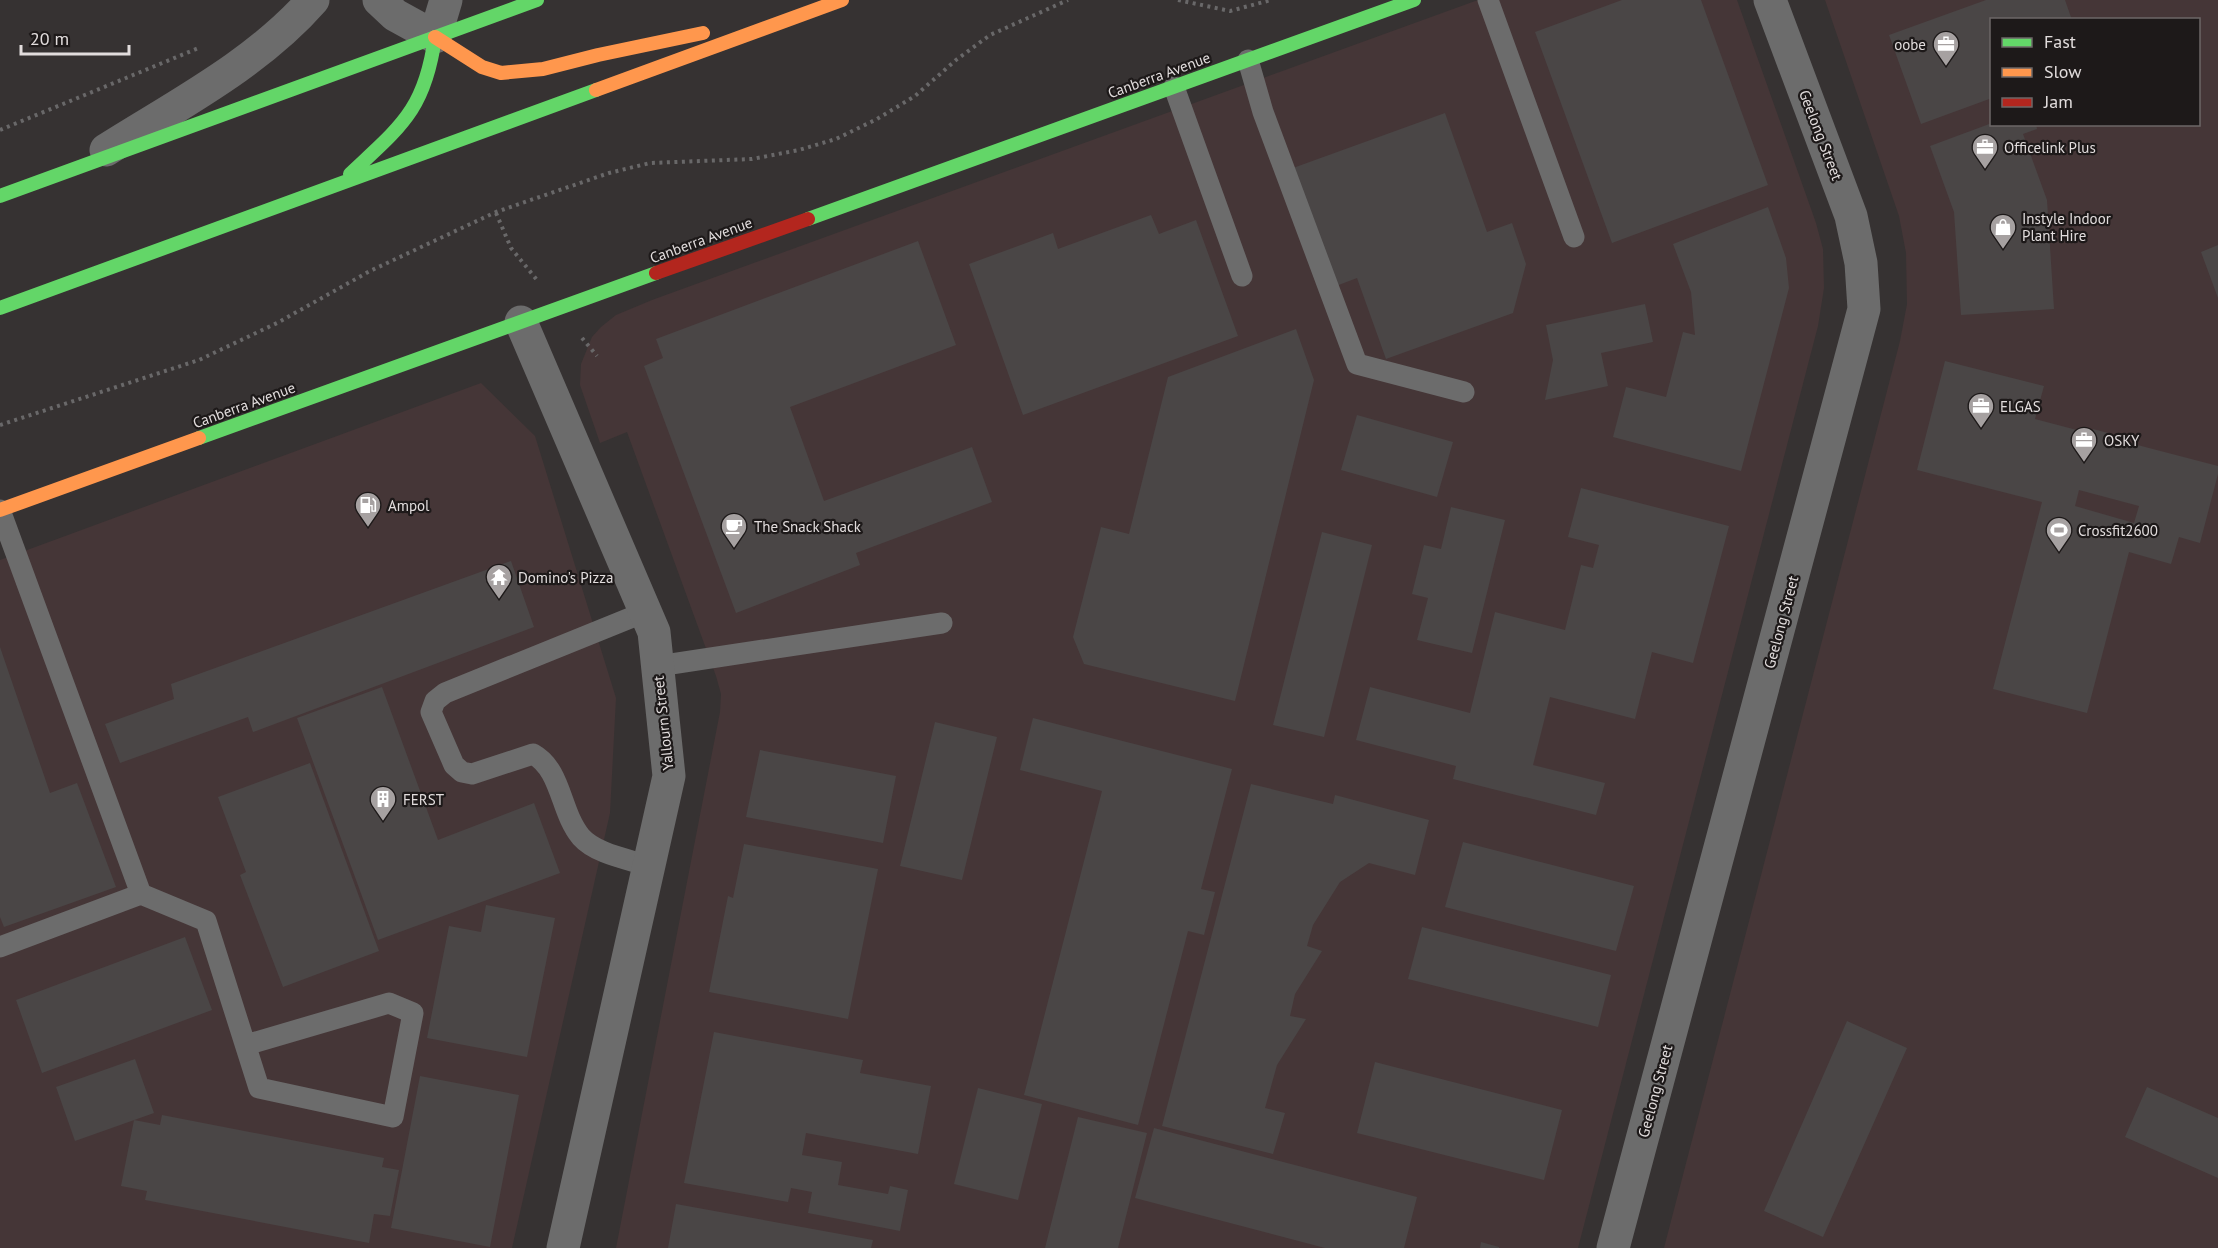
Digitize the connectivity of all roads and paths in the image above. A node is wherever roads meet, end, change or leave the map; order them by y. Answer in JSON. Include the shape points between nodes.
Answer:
{"nodes":[{"id":1,"x":313,"y":0,"type":"edge"},
{"id":2,"x":379,"y":0,"type":"edge"},
{"id":3,"x":446,"y":0,"type":"edge"},
{"id":4,"x":537,"y":0,"type":"edge"},
{"id":5,"x":843,"y":0,"type":"edge"},
{"id":6,"x":1068,"y":0,"type":"edge"},
{"id":7,"x":1179,"y":0,"type":"edge"},
{"id":8,"x":1270,"y":0,"type":"edge"},
{"id":9,"x":1414,"y":0,"type":"edge"},
{"id":10,"x":1488,"y":0,"type":"edge"},
{"id":11,"x":1770,"y":0,"type":"edge"},
{"id":12,"x":816,"y":10,"type":"junction"},
{"id":13,"x":435,"y":37,"type":"junction"},
{"id":14,"x":202,"y":46,"type":"dead end"},
{"id":15,"x":1248,"y":60,"type":"junction"},
{"id":16,"x":1174,"y":87,"type":"junction"},
{"id":17,"x":0,"y":130,"type":"edge"},
{"id":18,"x":79,"y":168,"type":"junction"},
{"id":19,"x":339,"y":184,"type":"junction"},
{"id":20,"x":0,"y":196,"type":"edge"},
{"id":21,"x":1574,"y":237,"type":"dead end"},
{"id":22,"x":1242,"y":276,"type":"dead end"},
{"id":23,"x":0,"y":308,"type":"edge"},
{"id":24,"x":521,"y":322,"type":"junction"},
{"id":25,"x":1464,"y":392,"type":"dead end"},
{"id":26,"x":0,"y":425,"type":"edge"},
{"id":27,"x":0,"y":510,"type":"edge"},
{"id":28,"x":645,"y":612,"type":"junction"},
{"id":29,"x":942,"y":623,"type":"dead end"},
{"id":30,"x":657,"y":666,"type":"junction"},
{"id":31,"x":649,"y":866,"type":"junction"},
{"id":32,"x":141,"y":894,"type":"junction"},
{"id":33,"x":0,"y":947,"type":"edge"},
{"id":34,"x":246,"y":1045,"type":"junction"},
{"id":35,"x":563,"y":1248,"type":"edge"},
{"id":36,"x":1612,"y":1248,"type":"edge"}],
"edges":[{"from":1,"to":18,"type":"street","via":[[251,58]]},
{"from":2,"to":13,"type":"street","via":[[395,15]]},
{"from":3,"to":13,"type":"street"},
{"from":4,"to":13,"type":"main road"},
{"from":5,"to":12,"type":"main road"},
{"from":6,"to":26,"type":"path","via":[[990,35],[915,96],[836,139],[752,159],[650,163],[609,173],[496,212],[370,271],[277,323],[199,360]]},
{"from":7,"to":8,"type":"path","via":[[1230,11]]},
{"from":9,"to":15,"type":"main road","name":"Canberra Avenue"},
{"from":10,"to":21,"type":"lane"},
{"from":11,"to":36,"type":"street","name":"Geelong Street","via":[[1851,216],[1861,262],[1864,309]]},
{"from":12,"to":13,"type":"main road","via":[[543,69],[501,73],[482,67]]},
{"from":12,"to":19,"type":"main road"},
{"from":13,"to":18,"type":"main road"},
{"from":13,"to":19,"type":"main road","via":[[431,68],[417,103],[389,137]]},
{"from":14,"to":17,"type":"path"},
{"from":15,"to":16,"type":"main road","name":"Canberra Avenue"},
{"from":15,"to":25,"type":"lane","via":[[1263,112],[1357,364]]},
{"from":16,"to":22,"type":"lane"},
{"from":16,"to":24,"type":"main road","name":"Canberra Avenue"},
{"from":18,"to":20,"type":"main road"},
{"from":19,"to":23,"type":"main road"},
{"from":24,"to":27,"type":"main road","name":"Canberra Avenue"},
{"from":24,"to":28,"type":"street","name":"Yallourn Street"},
{"from":27,"to":32,"type":"lane"},
{"from":28,"to":30,"type":"street","name":"Yallourn Street","via":[[654,632]]},
{"from":28,"to":31,"type":"lane","via":[[445,693],[435,701],[431,712],[454,765],[462,772],[472,774],[533,754],[550,769],[581,837],[600,849]]},
{"from":29,"to":30,"type":"lane"},
{"from":30,"to":31,"type":"street","name":"Yallourn Street","via":[[669,776]]},
{"from":31,"to":35,"type":"street","name":"Yallourn Street"},
{"from":32,"to":33,"type":"lane"},
{"from":32,"to":34,"type":"lane","via":[[206,921]]},
{"from":34,"to":34,"type":"lane","via":[[259,1088],[393,1117],[413,1013],[389,1003]]}]}
